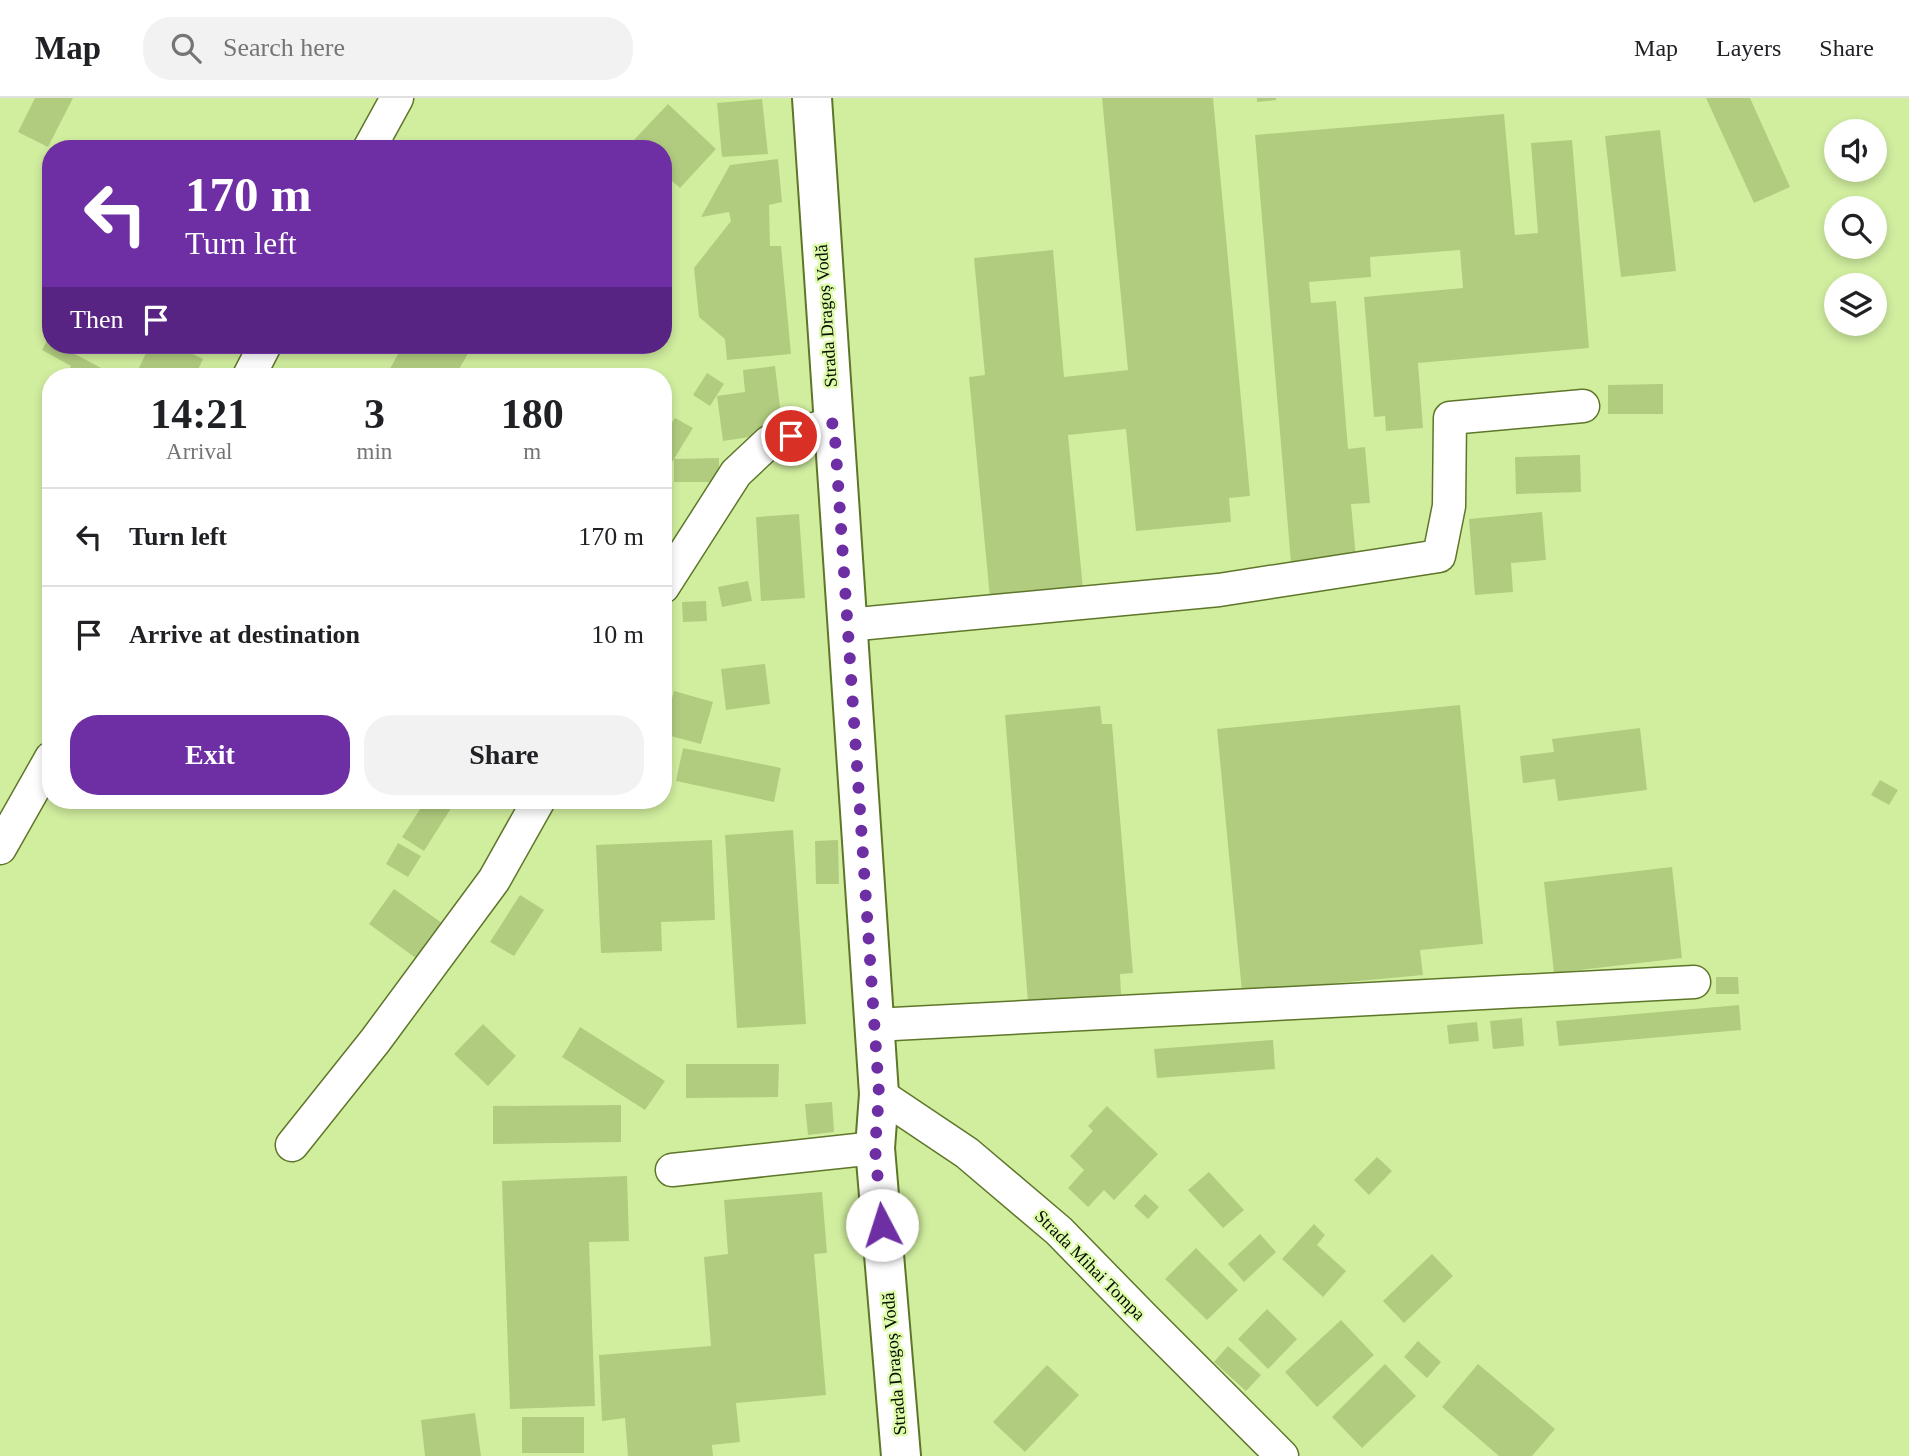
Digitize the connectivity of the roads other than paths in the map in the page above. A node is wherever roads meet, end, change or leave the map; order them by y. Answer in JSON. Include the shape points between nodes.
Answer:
{"nodes":[{"id":1,"x":397,"y":98,"type":"edge"},
{"id":2,"x":812,"y":98,"type":"edge"},
{"id":3,"x":374,"y":140,"type":"edge"},
{"id":4,"x":1583,"y":406,"type":"dead end"},
{"id":5,"x":834,"y":423,"type":"junction"},
{"id":6,"x":672,"y":573,"type":"edge"},
{"id":7,"x":847,"y":625,"type":"junction"},
{"id":8,"x":42,"y":774,"type":"edge"},
{"id":9,"x":534,"y":809,"type":"edge"},
{"id":10,"x":0,"y":848,"type":"edge"},
{"id":11,"x":1694,"y":982,"type":"dead end"},
{"id":12,"x":874,"y":1025,"type":"junction"},
{"id":13,"x":879,"y":1094,"type":"junction"},
{"id":14,"x":292,"y":1145,"type":"dead end"},
{"id":15,"x":875,"y":1148,"type":"junction"},
{"id":16,"x":672,"y":1170,"type":"dead end"},
{"id":17,"x":901,"y":1456,"type":"edge"},
{"id":18,"x":1282,"y":1456,"type":"edge"}],
"edges":[{"from":1,"to":3,"type":"street"},
{"from":2,"to":5,"type":"main road","name":"Strada Dragoș Vodă"},
{"from":4,"to":7,"type":"street","via":[[1450,418],[1449,506],[1439,556],[1219,590]]},
{"from":5,"to":6,"type":"street","via":[[769,442],[736,473]]},
{"from":5,"to":7,"type":"main road","name":"Strada Dragoș Vodă"},
{"from":7,"to":12,"type":"main road","name":"Strada Dragoș Vodă"},
{"from":8,"to":10,"type":"street"},
{"from":9,"to":14,"type":"street","via":[[494,880]]},
{"from":11,"to":12,"type":"street"},
{"from":12,"to":13,"type":"main road","name":"Strada Dragoș Vodă"},
{"from":13,"to":15,"type":"main road","name":"Strada Dragoș Vodă"},
{"from":13,"to":18,"type":"street","name":"Strada Mihai Tompa","via":[[967,1153],[1059,1231]]},
{"from":15,"to":16,"type":"street"},
{"from":15,"to":17,"type":"main road","name":"Strada Dragoș Vodă"}]}
